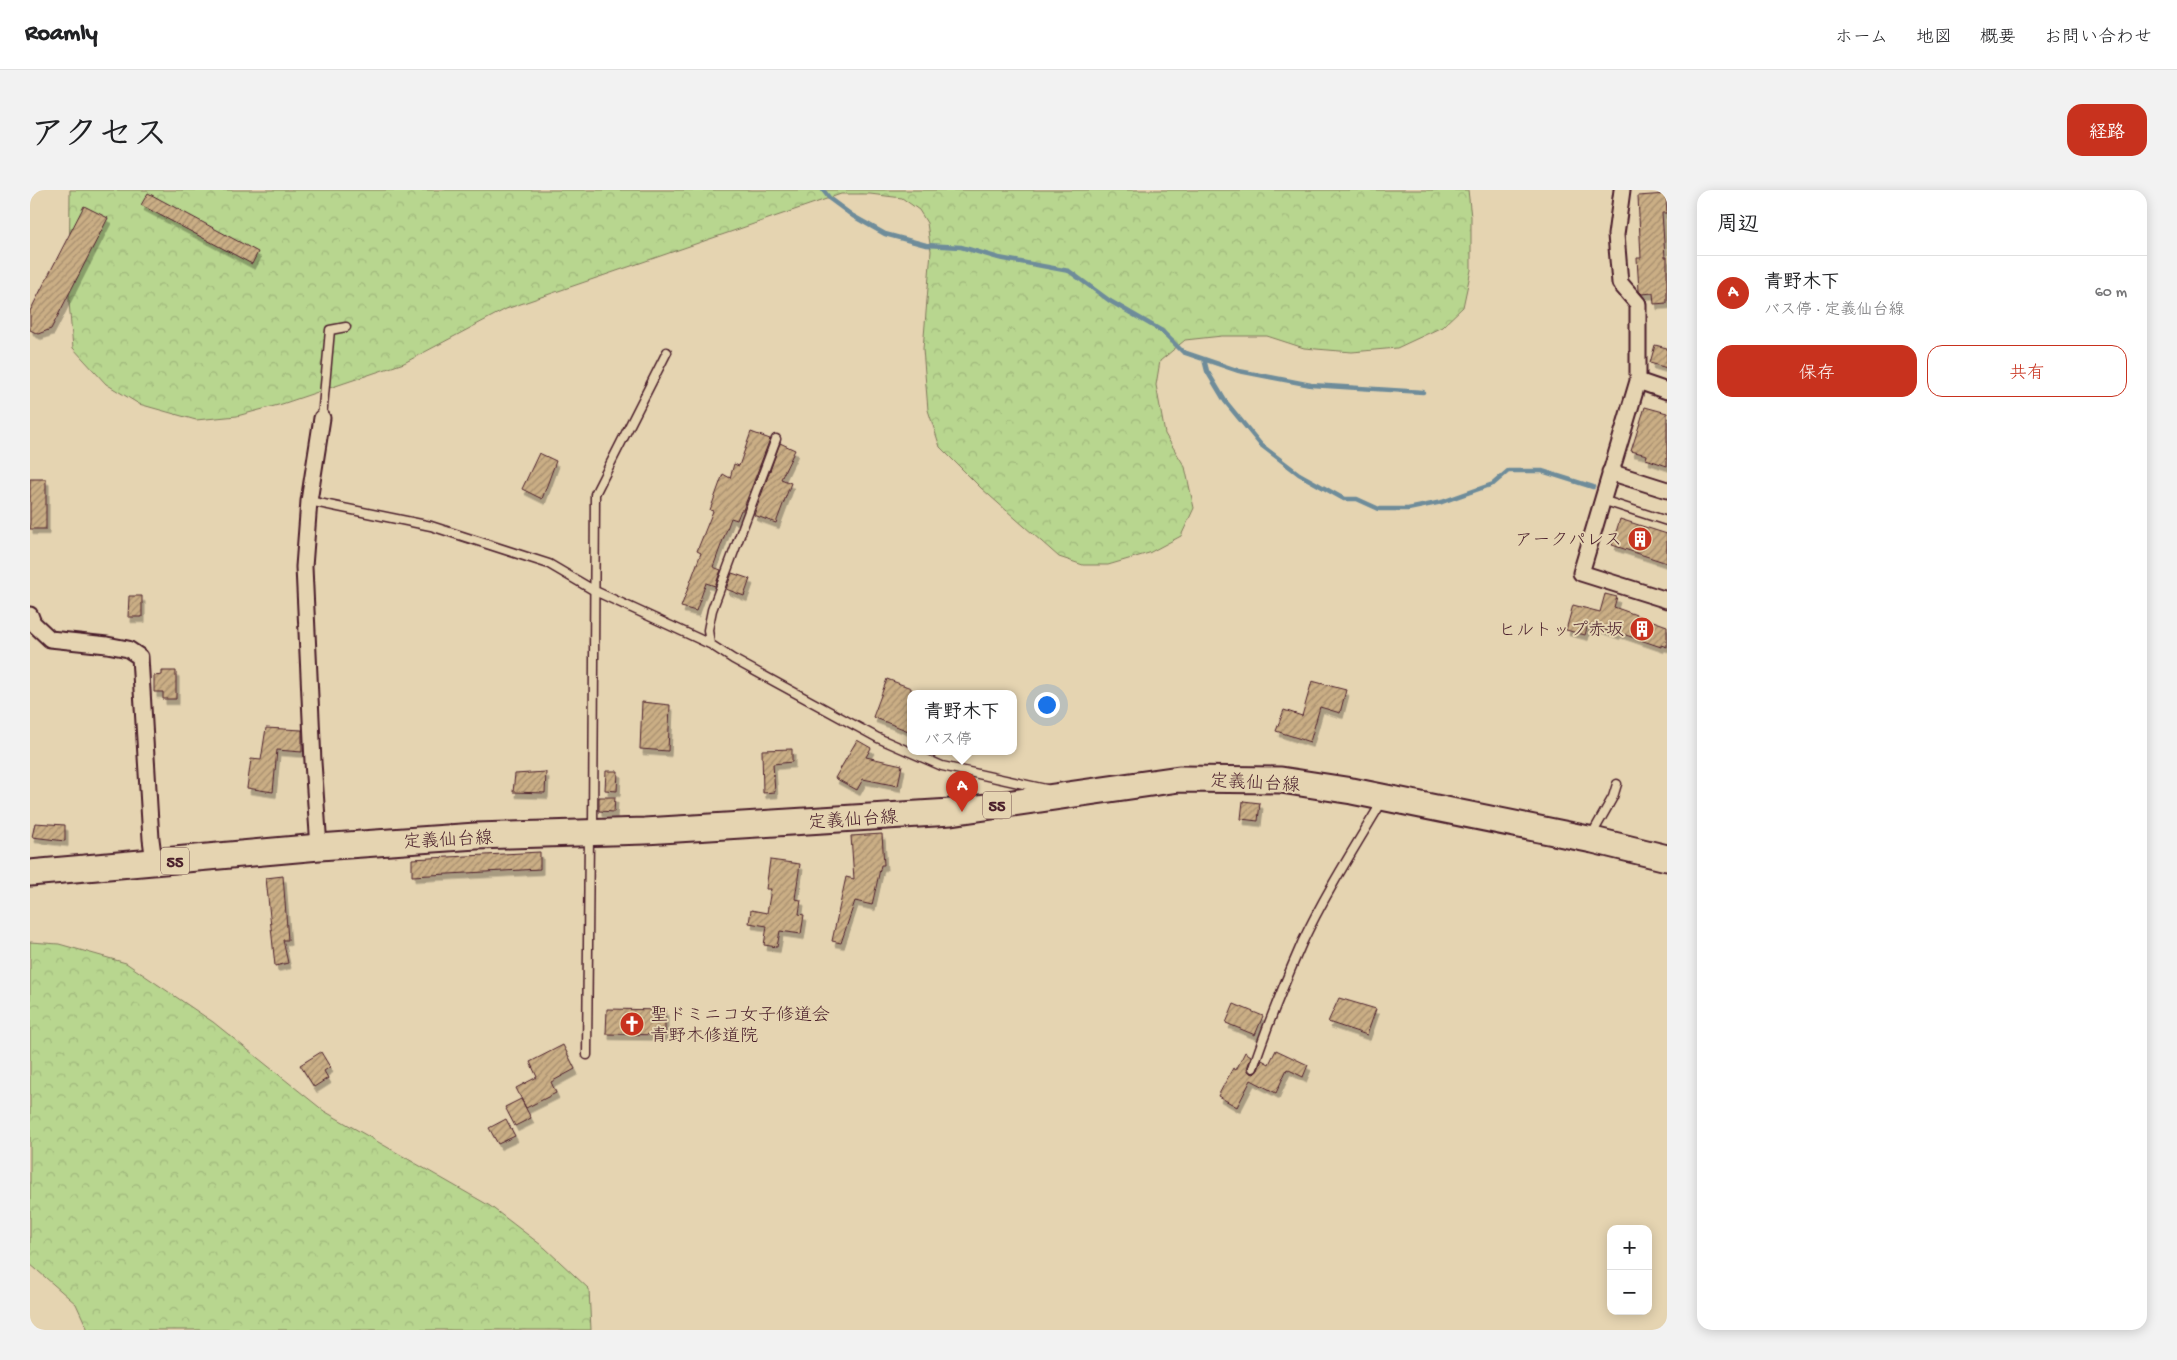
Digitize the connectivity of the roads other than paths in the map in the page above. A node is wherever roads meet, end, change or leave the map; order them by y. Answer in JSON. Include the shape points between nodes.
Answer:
{"nodes":[{"id":1,"x":1622,"y":190,"type":"edge"},
{"id":2,"x":346,"y":327,"type":"dead end"},
{"id":3,"x":667,"y":352,"type":"dead end"},
{"id":4,"x":1638,"y":381,"type":"junction"},
{"id":5,"x":1667,"y":391,"type":"edge"},
{"id":6,"x":322,"y":418,"type":"joint"},
{"id":7,"x":776,"y":439,"type":"dead end"},
{"id":8,"x":1610,"y":472,"type":"junction"},
{"id":9,"x":1667,"y":490,"type":"edge"},
{"id":10,"x":1602,"y":500,"type":"junction"},
{"id":11,"x":309,"y":501,"type":"junction"},
{"id":12,"x":1667,"y":521,"type":"edge"},
{"id":13,"x":595,"y":590,"type":"junction"},
{"id":14,"x":1667,"y":600,"type":"edge"},
{"id":15,"x":30,"y":615,"type":"edge"},
{"id":16,"x":710,"y":644,"type":"junction"},
{"id":17,"x":907,"y":751,"type":"edge"},
{"id":18,"x":917,"y":755,"type":"edge"},
{"id":19,"x":1617,"y":784,"type":"dead end"},
{"id":20,"x":1069,"y":795,"type":"junction"},
{"id":21,"x":1384,"y":798,"type":"junction"},
{"id":22,"x":591,"y":833,"type":"junction"},
{"id":23,"x":1588,"y":840,"type":"junction"},
{"id":24,"x":320,"y":847,"type":"junction"},
{"id":25,"x":1667,"y":858,"type":"edge"},
{"id":26,"x":154,"y":862,"type":"junction"},
{"id":27,"x":30,"y":873,"type":"edge"},
{"id":28,"x":588,"y":1055,"type":"dead end"},
{"id":29,"x":1253,"y":1068,"type":"dead end"}],
"edges":[{"from":1,"to":4,"type":"street","via":[[1616,235],[1620,283],[1638,304]]},
{"from":2,"to":6,"type":"lane","via":[[330,330]]},
{"from":3,"to":13,"type":"lane","via":[[595,494]]},
{"from":4,"to":5,"type":"street"},
{"from":4,"to":8,"type":"street"},
{"from":6,"to":11,"type":"street"},
{"from":7,"to":16,"type":"lane","via":[[712,610],[708,630]]},
{"from":8,"to":9,"type":"street"},
{"from":8,"to":10,"type":"street"},
{"from":10,"to":12,"type":"lane"},
{"from":10,"to":14,"type":"street","via":[[1581,573]]},
{"from":11,"to":13,"type":"lane","via":[[431,526],[549,564]]},
{"from":11,"to":24,"type":"street","via":[[304,568]]},
{"from":13,"to":16,"type":"lane"},
{"from":13,"to":22,"type":"lane"},
{"from":15,"to":26,"type":"street","via":[[33,623],[50,639],[107,645],[128,649],[140,656]]},
{"from":16,"to":17,"type":"lane","via":[[878,738]]},
{"from":18,"to":20,"type":"lane","via":[[942,766]]},
{"from":19,"to":23,"type":"lane"},
{"from":20,"to":21,"type":"main road","name":"定義仙台線","number":"55","via":[[1179,779],[1238,779],[1281,780]]},
{"from":20,"to":22,"type":"main road","name":"定義仙台線","number":"55","via":[[942,813]]},
{"from":21,"to":23,"type":"main road","name":"定義仙台線","number":"55"},
{"from":21,"to":29,"type":"lane","via":[[1303,943]]},
{"from":22,"to":24,"type":"main road","name":"定義仙台線","number":"55","via":[[476,836]]},
{"from":22,"to":28,"type":"lane"},
{"from":23,"to":25,"type":"main road","name":"定義仙台線","number":"55"},
{"from":24,"to":26,"type":"main road","name":"定義仙台線","number":"55"},
{"from":26,"to":27,"type":"main road","name":"定義仙台線","number":"55"}]}
